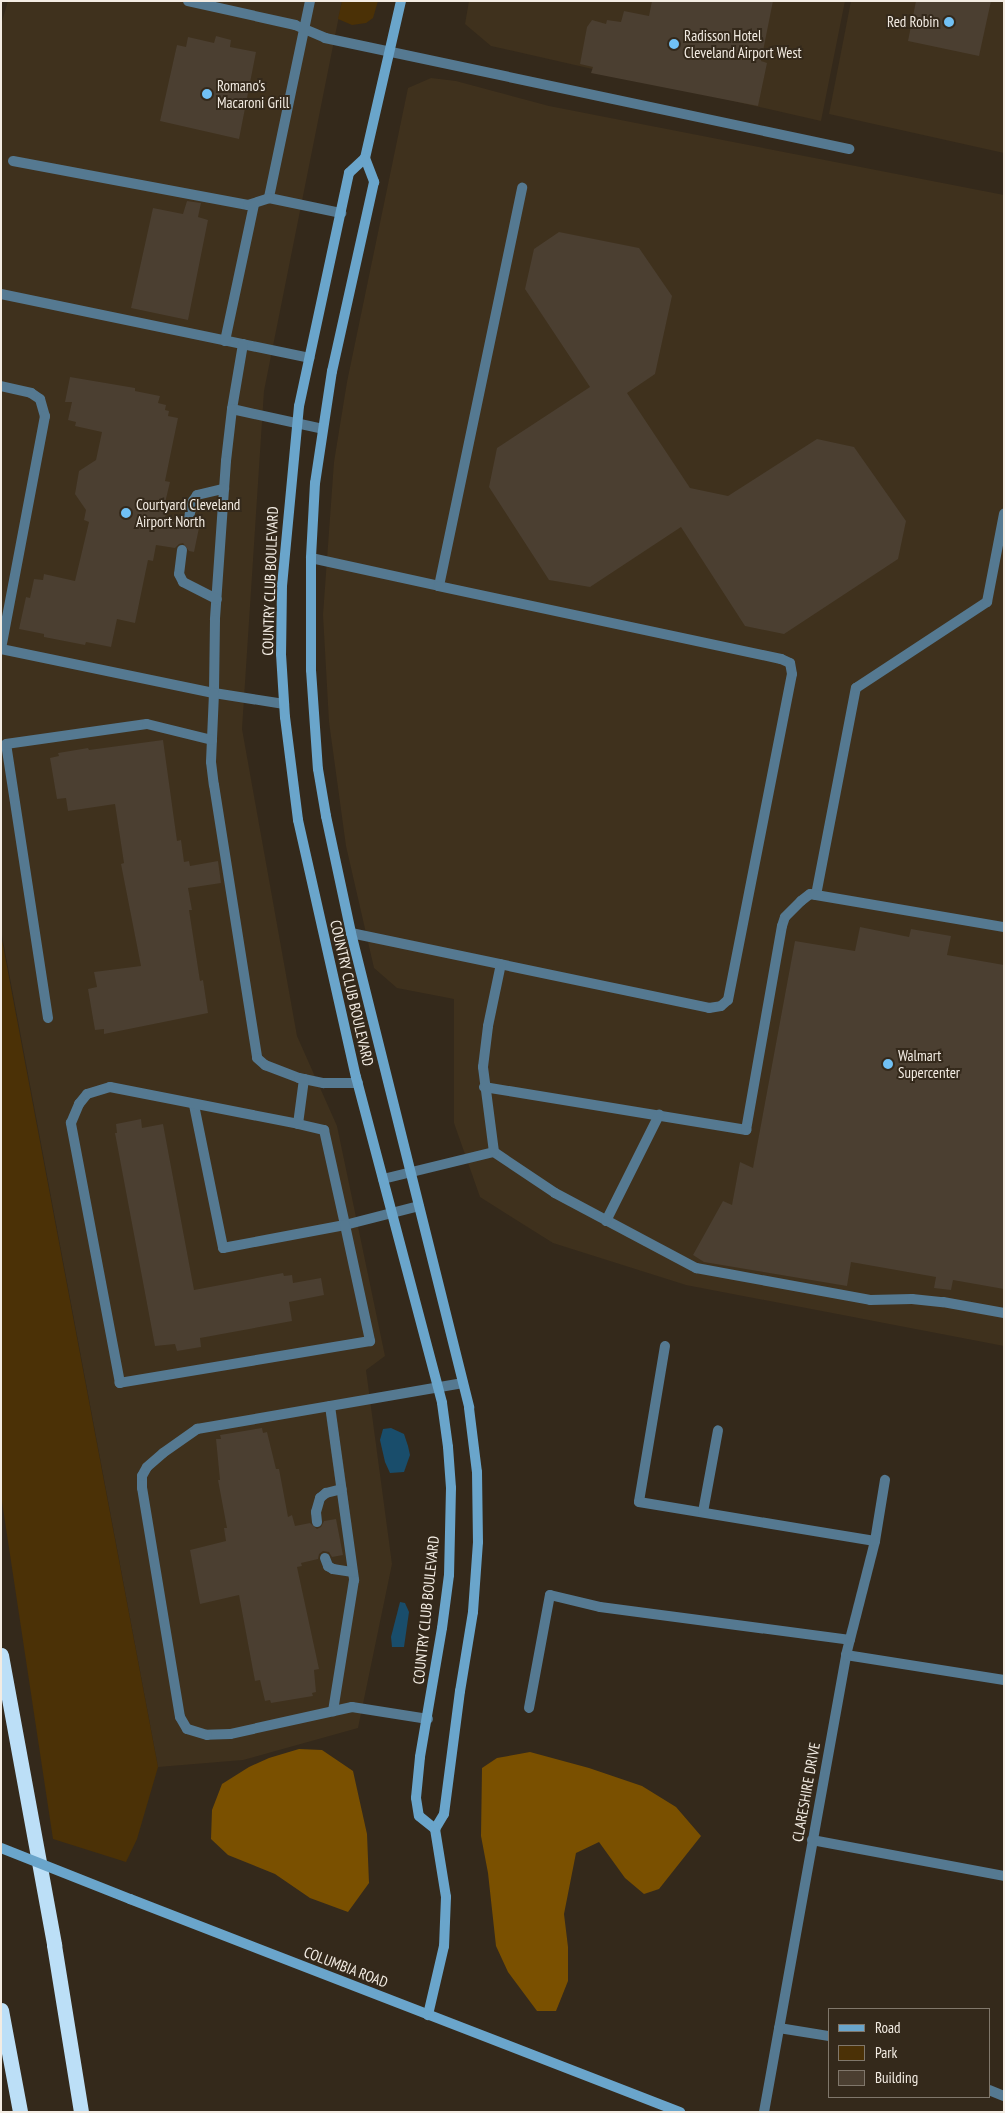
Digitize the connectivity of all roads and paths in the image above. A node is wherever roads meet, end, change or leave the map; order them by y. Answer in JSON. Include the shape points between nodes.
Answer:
{"nodes":[{"id":1,"x":188,"y":1,"type":"edge"},
{"id":2,"x":310,"y":1,"type":"edge"},
{"id":3,"x":401,"y":1,"type":"edge"},
{"id":4,"x":304,"y":30,"type":"junction"},
{"id":5,"x":390,"y":51,"type":"junction"},
{"id":6,"x":849,"y":149,"type":"dead end"},
{"id":7,"x":365,"y":158,"type":"junction"},
{"id":8,"x":13,"y":161,"type":"dead end"},
{"id":9,"x":522,"y":188,"type":"dead end"},
{"id":10,"x":269,"y":198,"type":"junction"},
{"id":11,"x":254,"y":204,"type":"junction"},
{"id":12,"x":341,"y":214,"type":"junction"},
{"id":13,"x":1,"y":294,"type":"edge"},
{"id":14,"x":225,"y":341,"type":"junction"},
{"id":15,"x":243,"y":344,"type":"junction"},
{"id":16,"x":309,"y":358,"type":"junction"},
{"id":17,"x":1,"y":386,"type":"edge"},
{"id":18,"x":232,"y":410,"type":"junction"},
{"id":19,"x":297,"y":424,"type":"junction"},
{"id":20,"x":323,"y":429,"type":"junction"},
{"id":21,"x":224,"y":489,"type":"junction"},
{"id":22,"x":1004,"y":514,"type":"edge"},
{"id":23,"x":188,"y":521,"type":"dead end"},
{"id":24,"x":182,"y":550,"type":"dead end"},
{"id":25,"x":311,"y":558,"type":"junction"},
{"id":26,"x":439,"y":586,"type":"junction"},
{"id":27,"x":217,"y":599,"type":"junction"},
{"id":28,"x":1,"y":649,"type":"edge"},
{"id":29,"x":214,"y":693,"type":"junction"},
{"id":30,"x":284,"y":704,"type":"junction"},
{"id":31,"x":212,"y":740,"type":"junction"},
{"id":32,"x":816,"y":895,"type":"junction"},
{"id":33,"x":1004,"y":927,"type":"edge"},
{"id":34,"x":351,"y":933,"type":"junction"},
{"id":35,"x":501,"y":964,"type":"junction"},
{"id":36,"x":48,"y":1018,"type":"dead end"},
{"id":37,"x":304,"y":1079,"type":"junction"},
{"id":38,"x":358,"y":1083,"type":"junction"},
{"id":39,"x":484,"y":1087,"type":"junction"},
{"id":40,"x":194,"y":1105,"type":"junction"},
{"id":41,"x":659,"y":1115,"type":"junction"},
{"id":42,"x":298,"y":1124,"type":"junction"},
{"id":43,"x":494,"y":1152,"type":"junction"},
{"id":44,"x":411,"y":1172,"type":"junction"},
{"id":45,"x":383,"y":1179,"type":"junction"},
{"id":46,"x":420,"y":1206,"type":"junction"},
{"id":47,"x":392,"y":1213,"type":"junction"},
{"id":48,"x":606,"y":1221,"type":"junction"},
{"id":49,"x":345,"y":1225,"type":"junction"},
{"id":50,"x":1004,"y":1313,"type":"edge"},
{"id":51,"x":665,"y":1346,"type":"dead end"},
{"id":52,"x":463,"y":1383,"type":"junction"},
{"id":53,"x":438,"y":1387,"type":"junction"},
{"id":54,"x":330,"y":1406,"type":"junction"},
{"id":55,"x":718,"y":1430,"type":"dead end"},
{"id":56,"x":885,"y":1480,"type":"dead end"},
{"id":57,"x":342,"y":1489,"type":"junction"},
{"id":58,"x":703,"y":1512,"type":"junction"},
{"id":59,"x":317,"y":1522,"type":"dead end"},
{"id":60,"x":875,"y":1541,"type":"junction"},
{"id":61,"x":325,"y":1558,"type":"dead end"},
{"id":62,"x":353,"y":1572,"type":"junction"},
{"id":63,"x":850,"y":1640,"type":"junction"},
{"id":64,"x":846,"y":1654,"type":"junction"},
{"id":65,"x":1,"y":1655,"type":"edge"},
{"id":66,"x":1004,"y":1680,"type":"edge"},
{"id":67,"x":529,"y":1708,"type":"dead end"},
{"id":68,"x":333,"y":1711,"type":"junction"},
{"id":69,"x":428,"y":1719,"type":"junction"},
{"id":70,"x":435,"y":1829,"type":"junction"},
{"id":71,"x":812,"y":1840,"type":"junction"},
{"id":72,"x":1,"y":1848,"type":"edge"},
{"id":73,"x":1004,"y":1876,"type":"edge"},
{"id":74,"x":1,"y":2010,"type":"edge"},
{"id":75,"x":428,"y":2015,"type":"junction"},
{"id":76,"x":779,"y":2028,"type":"junction"},
{"id":77,"x":828,"y":2036,"type":"edge"},
{"id":78,"x":990,"y":2090,"type":"edge"},
{"id":79,"x":1004,"y":2096,"type":"edge"},
{"id":80,"x":20,"y":2112,"type":"edge"},
{"id":81,"x":81,"y":2112,"type":"edge"},
{"id":82,"x":680,"y":2112,"type":"edge"},
{"id":83,"x":764,"y":2112,"type":"edge"}],
"edges":[{"from":1,"to":4,"type":"street","via":[[295,25]]},
{"from":2,"to":4,"type":"street"},
{"from":3,"to":5,"type":"street","name":"COUNTRY CLUB BOULEVARD"},
{"from":4,"to":5,"type":"street","via":[[325,38]]},
{"from":4,"to":10,"type":"street"},
{"from":5,"to":6,"type":"street"},
{"from":5,"to":7,"type":"street","name":"COUNTRY CLUB BOULEVARD"},
{"from":7,"to":12,"type":"street","name":"COUNTRY CLUB BOULEVARD","via":[[349,173]]},
{"from":7,"to":20,"type":"street","name":"COUNTRY CLUB BOULEVARD","via":[[374,182],[332,371]]},
{"from":8,"to":11,"type":"street"},
{"from":9,"to":26,"type":"street"},
{"from":10,"to":11,"type":"street"},
{"from":10,"to":12,"type":"street"},
{"from":11,"to":14,"type":"street"},
{"from":12,"to":16,"type":"street","name":"COUNTRY CLUB BOULEVARD"},
{"from":13,"to":14,"type":"street"},
{"from":14,"to":15,"type":"street"},
{"from":15,"to":16,"type":"street"},
{"from":15,"to":18,"type":"street"},
{"from":16,"to":19,"type":"street","name":"COUNTRY CLUB BOULEVARD"},
{"from":17,"to":28,"type":"street","via":[[32,393],[40,399],[45,416]]},
{"from":18,"to":19,"type":"street"},
{"from":18,"to":21,"type":"street"},
{"from":19,"to":20,"type":"street"},
{"from":19,"to":30,"type":"street","name":"COUNTRY CLUB BOULEVARD","via":[[282,585]]},
{"from":20,"to":25,"type":"street","name":"COUNTRY CLUB BOULEVARD","via":[[315,484]]},
{"from":21,"to":23,"type":"street","via":[[197,495]]},
{"from":21,"to":27,"type":"street"},
{"from":22,"to":32,"type":"street","via":[[988,602],[856,688]]},
{"from":24,"to":27,"type":"street","via":[[179,574],[183,582]]},
{"from":25,"to":26,"type":"street"},
{"from":25,"to":34,"type":"street","name":"COUNTRY CLUB BOULEVARD","via":[[311,670],[318,768]]},
{"from":26,"to":35,"type":"street","via":[[781,659],[790,663],[792,674],[728,1000],[721,1006],[709,1008]]},
{"from":27,"to":29,"type":"street"},
{"from":28,"to":29,"type":"street"},
{"from":29,"to":30,"type":"street"},
{"from":29,"to":31,"type":"street"},
{"from":30,"to":38,"type":"street","name":"COUNTRY CLUB BOULEVARD","via":[[298,820]]},
{"from":31,"to":36,"type":"street","via":[[147,724],[6,744]]},
{"from":31,"to":37,"type":"street","via":[[214,785],[257,1058],[265,1065]]},
{"from":32,"to":33,"type":"street"},
{"from":32,"to":41,"type":"street","via":[[810,894],[796,905],[782,926],[746,1130]]},
{"from":34,"to":35,"type":"street"},
{"from":34,"to":44,"type":"street","name":"COUNTRY CLUB BOULEVARD"},
{"from":35,"to":39,"type":"street","via":[[488,1026]]},
{"from":37,"to":38,"type":"street","via":[[323,1083]]},
{"from":37,"to":42,"type":"street"},
{"from":38,"to":45,"type":"street","name":"COUNTRY CLUB BOULEVARD"},
{"from":39,"to":41,"type":"street"},
{"from":39,"to":43,"type":"street"},
{"from":40,"to":42,"type":"street"},
{"from":40,"to":49,"type":"street","via":[[223,1248]]},
{"from":40,"to":49,"type":"street","via":[[110,1087],[87,1094],[71,1123],[120,1383],[370,1341]]},
{"from":41,"to":48,"type":"street"},
{"from":42,"to":49,"type":"street","via":[[324,1130]]},
{"from":43,"to":44,"type":"street"},
{"from":43,"to":48,"type":"street","via":[[555,1193]]},
{"from":44,"to":45,"type":"street"},
{"from":44,"to":46,"type":"street","name":"COUNTRY CLUB BOULEVARD"},
{"from":45,"to":47,"type":"street","name":"COUNTRY CLUB BOULEVARD"},
{"from":46,"to":47,"type":"street"},
{"from":46,"to":52,"type":"street","name":"COUNTRY CLUB BOULEVARD"},
{"from":47,"to":49,"type":"street"},
{"from":47,"to":53,"type":"street","name":"COUNTRY CLUB BOULEVARD"},
{"from":48,"to":50,"type":"street","via":[[696,1268],[870,1300],[943,1302]]},
{"from":51,"to":58,"type":"street","via":[[639,1502]]},
{"from":52,"to":53,"type":"street"},
{"from":52,"to":70,"type":"street","name":"COUNTRY CLUB BOULEVARD","via":[[477,1472],[478,1542],[473,1612],[444,1814]]},
{"from":53,"to":54,"type":"street"},
{"from":53,"to":69,"type":"street","name":"COUNTRY CLUB BOULEVARD","via":[[448,1447],[450,1534],[442,1628]]},
{"from":54,"to":57,"type":"street"},
{"from":54,"to":68,"type":"street","via":[[196,1429],[147,1467],[142,1476],[142,1488],[180,1717],[187,1729],[207,1735],[230,1734]]},
{"from":55,"to":58,"type":"street"},
{"from":56,"to":60,"type":"street","name":"CLARESHIRE DRIVE"},
{"from":57,"to":59,"type":"street","via":[[320,1498]]},
{"from":57,"to":62,"type":"street"},
{"from":58,"to":60,"type":"street"},
{"from":60,"to":63,"type":"street","name":"CLARESHIRE DRIVE"},
{"from":61,"to":62,"type":"street","via":[[333,1570]]},
{"from":62,"to":68,"type":"street"},
{"from":63,"to":64,"type":"street","name":"CLARESHIRE DRIVE"},
{"from":63,"to":67,"type":"street","via":[[600,1607],[550,1595]]},
{"from":64,"to":66,"type":"street"},
{"from":64,"to":71,"type":"street","name":"CLARESHIRE DRIVE"},
{"from":65,"to":81,"type":"highway"},
{"from":68,"to":69,"type":"street","via":[[352,1707]]},
{"from":69,"to":70,"type":"street","name":"COUNTRY CLUB BOULEVARD","via":[[416,1798],[419,1816]]},
{"from":70,"to":75,"type":"street","via":[[446,1897],[444,1946]]},
{"from":71,"to":73,"type":"street"},
{"from":71,"to":76,"type":"street","name":"CLARESHIRE DRIVE"},
{"from":72,"to":75,"type":"street","name":"COLUMBIA ROAD","bridge":true},
{"from":74,"to":80,"type":"highway"},
{"from":75,"to":82,"type":"street","name":"COLUMBIA ROAD"},
{"from":76,"to":77,"type":"street"},
{"from":76,"to":83,"type":"street","name":"CLARESHIRE DRIVE"},
{"from":78,"to":79,"type":"street"}]}
